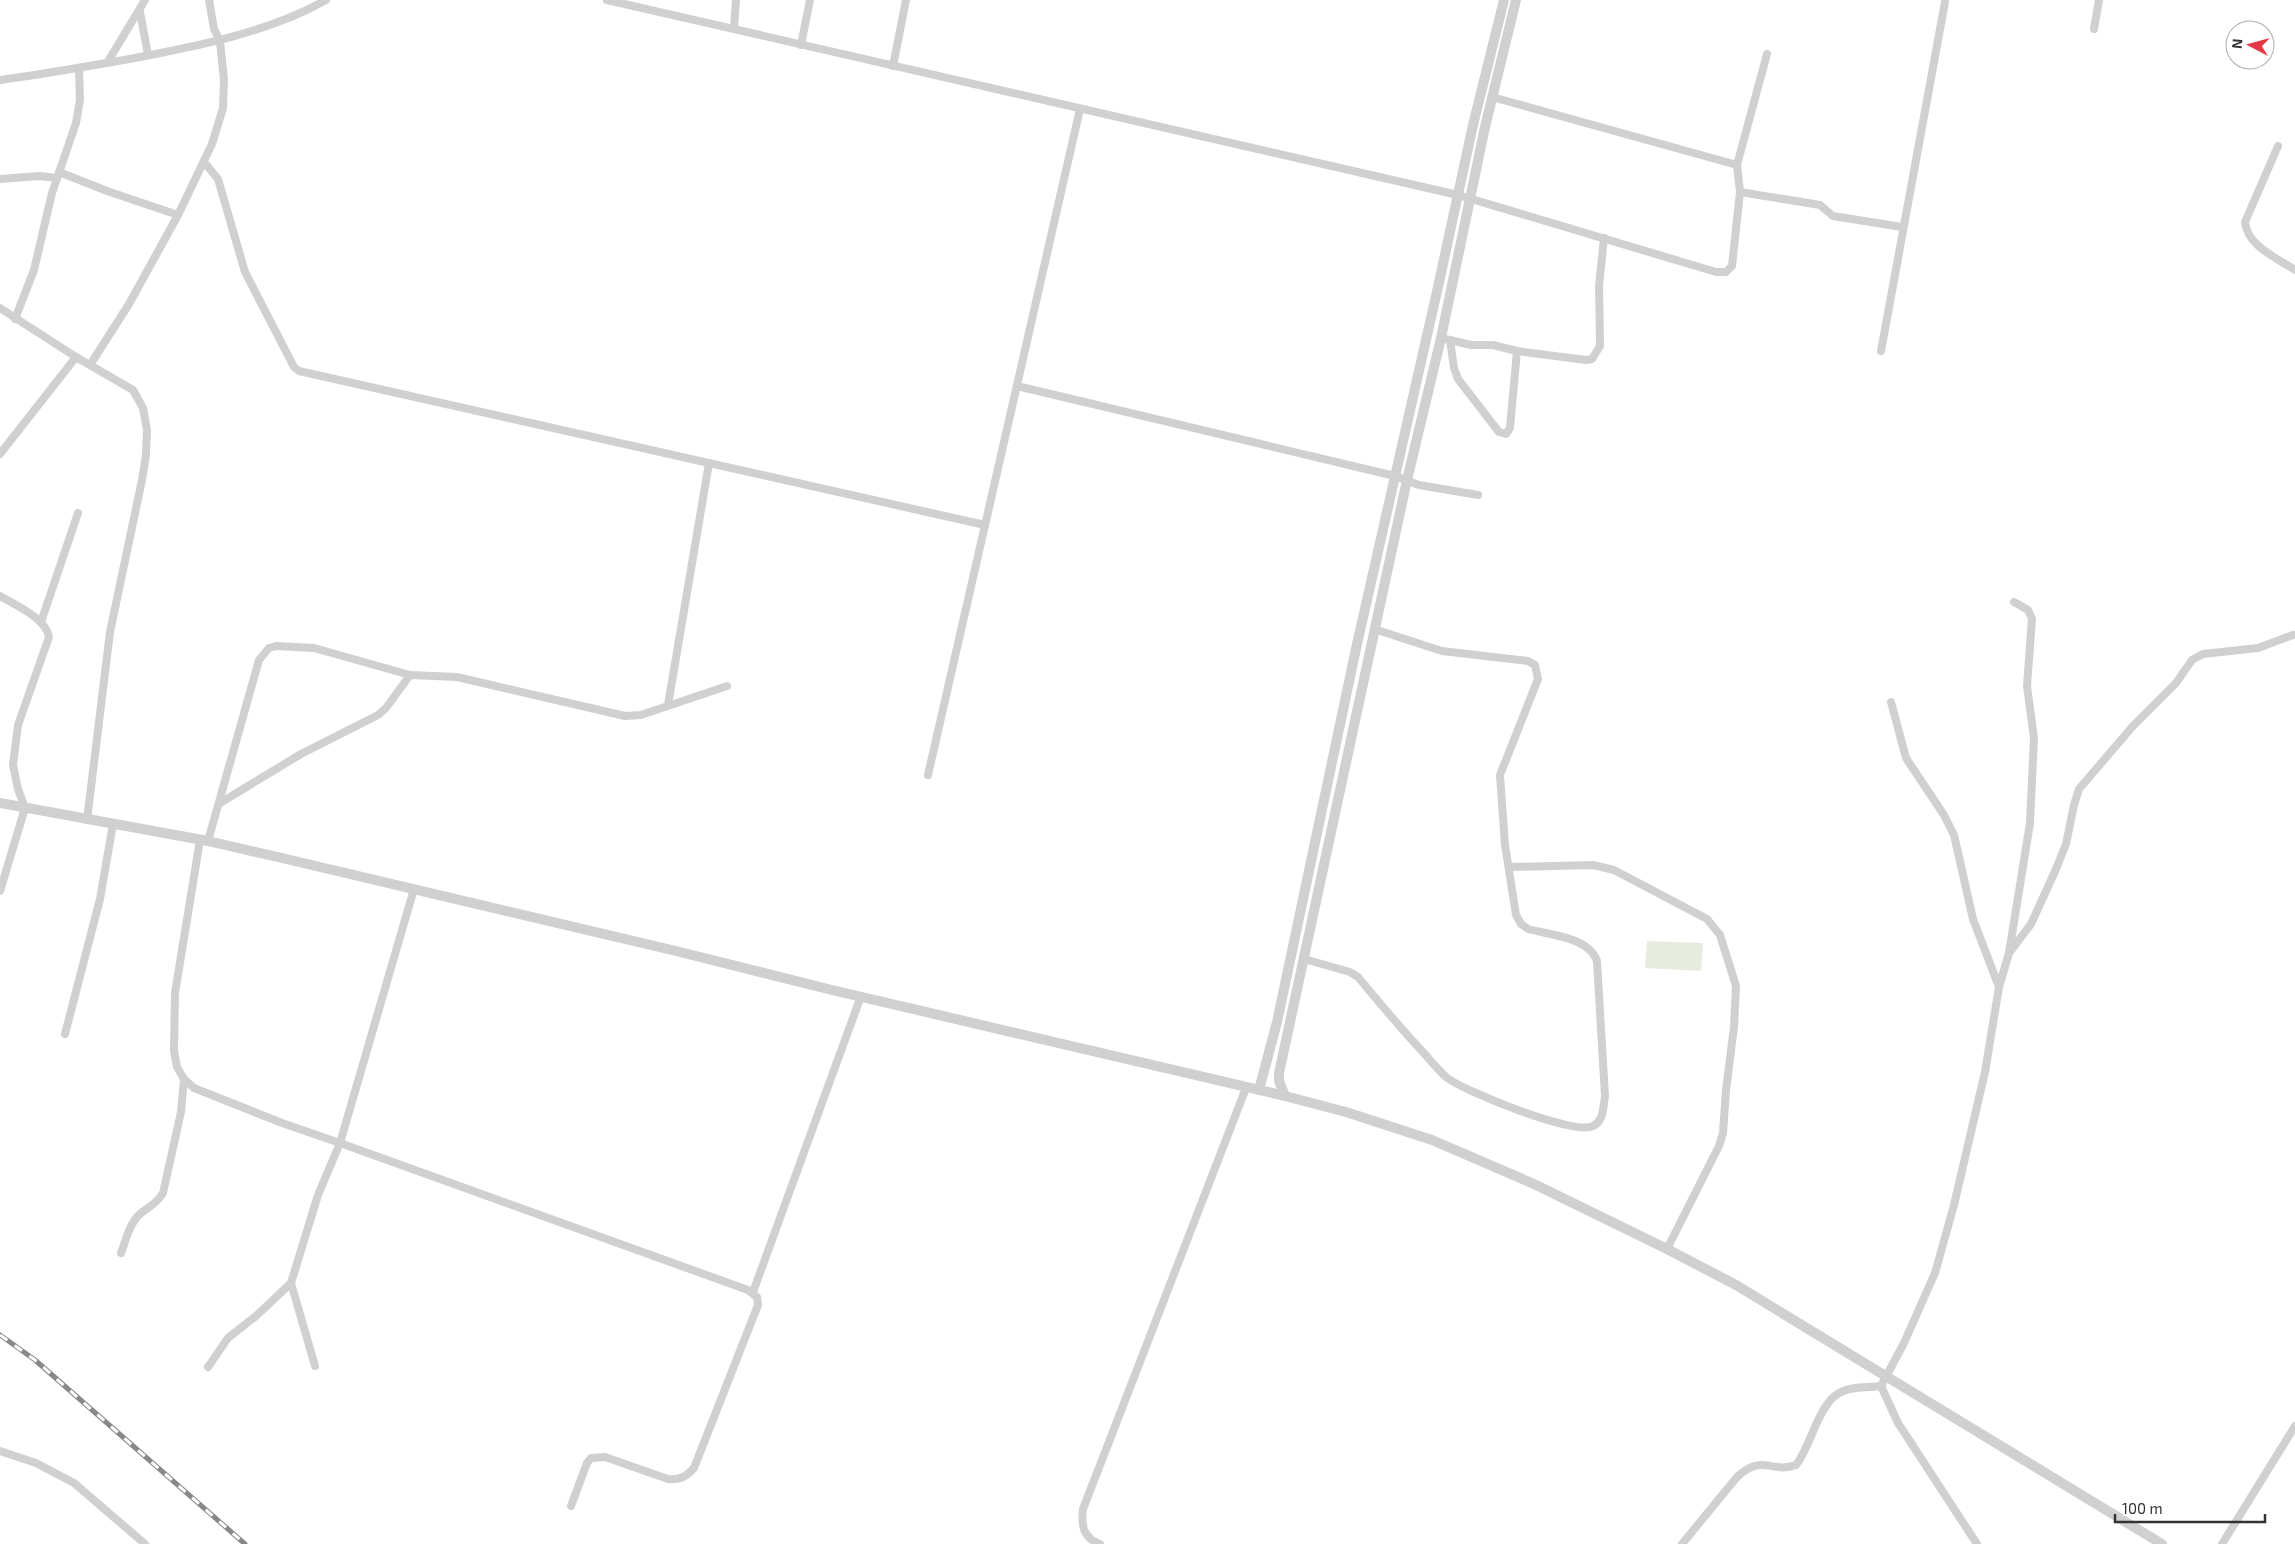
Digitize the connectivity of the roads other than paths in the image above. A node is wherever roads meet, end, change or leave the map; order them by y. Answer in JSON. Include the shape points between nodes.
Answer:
{"nodes":[{"id":1,"x":146,"y":0,"type":"edge"},
{"id":2,"x":209,"y":0,"type":"edge"},
{"id":3,"x":314,"y":0,"type":"edge"},
{"id":4,"x":326,"y":0,"type":"edge"},
{"id":5,"x":607,"y":0,"type":"edge"},
{"id":6,"x":736,"y":0,"type":"edge"},
{"id":7,"x":810,"y":0,"type":"edge"},
{"id":8,"x":906,"y":0,"type":"edge"},
{"id":9,"x":1504,"y":0,"type":"edge"},
{"id":10,"x":1516,"y":0,"type":"edge"},
{"id":11,"x":2099,"y":0,"type":"edge"},
{"id":12,"x":1945,"y":2,"type":"dead end"},
{"id":13,"x":309,"y":10,"type":"junction"},
{"id":14,"x":140,"y":12,"type":"junction"},
{"id":15,"x":734,"y":29,"type":"junction"},
{"id":16,"x":2094,"y":29,"type":"dead end"},
{"id":17,"x":220,"y":41,"type":"junction"},
{"id":18,"x":801,"y":45,"type":"junction"},
{"id":19,"x":1767,"y":54,"type":"dead end"},
{"id":20,"x":148,"y":55,"type":"junction"},
{"id":21,"x":107,"y":63,"type":"junction"},
{"id":22,"x":893,"y":66,"type":"junction"},
{"id":23,"x":79,"y":69,"type":"junction"},
{"id":24,"x":0,"y":80,"type":"edge"},
{"id":25,"x":1492,"y":97,"type":"junction"},
{"id":26,"x":1080,"y":110,"type":"junction"},
{"id":27,"x":2278,"y":146,"type":"dead end"},
{"id":28,"x":204,"y":162,"type":"junction"},
{"id":29,"x":1737,"y":165,"type":"junction"},
{"id":30,"x":58,"y":175,"type":"junction"},
{"id":31,"x":0,"y":179,"type":"edge"},
{"id":32,"x":1740,"y":192,"type":"junction"},
{"id":33,"x":1458,"y":195,"type":"junction"},
{"id":34,"x":1470,"y":200,"type":"junction"},
{"id":35,"x":178,"y":215,"type":"junction"},
{"id":36,"x":1902,"y":227,"type":"junction"},
{"id":37,"x":1604,"y":238,"type":"junction"},
{"id":38,"x":2295,"y":270,"type":"edge"},
{"id":39,"x":0,"y":308,"type":"edge"},
{"id":40,"x":15,"y":319,"type":"junction"},
{"id":41,"x":1446,"y":339,"type":"junction"},
{"id":42,"x":1517,"y":351,"type":"junction"},
{"id":43,"x":1881,"y":351,"type":"dead end"},
{"id":44,"x":76,"y":357,"type":"junction"},
{"id":45,"x":90,"y":366,"type":"junction"},
{"id":46,"x":1017,"y":386,"type":"junction"},
{"id":47,"x":0,"y":454,"type":"edge"},
{"id":48,"x":709,"y":463,"type":"junction"},
{"id":49,"x":1395,"y":476,"type":"junction"},
{"id":50,"x":1407,"y":480,"type":"junction"},
{"id":51,"x":1478,"y":495,"type":"dead end"},
{"id":52,"x":78,"y":513,"type":"dead end"},
{"id":53,"x":985,"y":524,"type":"junction"},
{"id":54,"x":0,"y":596,"type":"edge"},
{"id":55,"x":2014,"y":602,"type":"dead end"},
{"id":56,"x":41,"y":622,"type":"junction"},
{"id":57,"x":1374,"y":629,"type":"junction"},
{"id":58,"x":2294,"y":635,"type":"dead end"},
{"id":59,"x":410,"y":675,"type":"junction"},
{"id":60,"x":727,"y":686,"type":"dead end"},
{"id":61,"x":1891,"y":702,"type":"dead end"},
{"id":62,"x":668,"y":705,"type":"junction"},
{"id":63,"x":928,"y":775,"type":"dead end"},
{"id":64,"x":0,"y":803,"type":"edge"},
{"id":65,"x":220,"y":803,"type":"junction"},
{"id":66,"x":26,"y":808,"type":"junction"},
{"id":67,"x":87,"y":820,"type":"junction"},
{"id":68,"x":113,"y":824,"type":"junction"},
{"id":69,"x":204,"y":841,"type":"junction"},
{"id":70,"x":1509,"y":867,"type":"junction"},
{"id":71,"x":414,"y":889,"type":"junction"},
{"id":72,"x":0,"y":891,"type":"edge"},
{"id":73,"x":2009,"y":953,"type":"junction"},
{"id":74,"x":1304,"y":959,"type":"junction"},
{"id":75,"x":1999,"y":987,"type":"junction"},
{"id":76,"x":861,"y":996,"type":"junction"},
{"id":77,"x":65,"y":1034,"type":"dead end"},
{"id":78,"x":184,"y":1079,"type":"junction"},
{"id":79,"x":1246,"y":1088,"type":"junction"},
{"id":80,"x":1259,"y":1090,"type":"junction"},
{"id":81,"x":1285,"y":1096,"type":"junction"},
{"id":82,"x":340,"y":1143,"type":"junction"},
{"id":83,"x":1667,"y":1249,"type":"junction"},
{"id":84,"x":122,"y":1253,"type":"dead end"},
{"id":85,"x":291,"y":1283,"type":"junction"},
{"id":86,"x":753,"y":1292,"type":"junction"},
{"id":87,"x":315,"y":1366,"type":"dead end"},
{"id":88,"x":208,"y":1367,"type":"dead end"},
{"id":89,"x":1886,"y":1375,"type":"junction"},
{"id":90,"x":1881,"y":1386,"type":"junction"},
{"id":91,"x":2295,"y":1426,"type":"edge"},
{"id":92,"x":0,"y":1451,"type":"edge"},
{"id":93,"x":571,"y":1506,"type":"dead end"},
{"id":94,"x":145,"y":1544,"type":"edge"},
{"id":95,"x":1100,"y":1544,"type":"edge"},
{"id":96,"x":1682,"y":1544,"type":"edge"},
{"id":97,"x":1977,"y":1544,"type":"edge"},
{"id":98,"x":2162,"y":1544,"type":"edge"},
{"id":99,"x":2222,"y":1544,"type":"edge"}],
"edges":[{"from":1,"to":14,"type":"street"},
{"from":2,"to":17,"type":"street","via":[[214,29]]},
{"from":3,"to":13,"type":"street"},
{"from":4,"to":13,"type":"street"},
{"from":5,"to":15,"type":"street"},
{"from":6,"to":15,"type":"street"},
{"from":7,"to":18,"type":"street"},
{"from":8,"to":22,"type":"street"},
{"from":9,"to":33,"type":"street"},
{"from":10,"to":25,"type":"street"},
{"from":11,"to":16,"type":"street"},
{"from":12,"to":36,"type":"street"},
{"from":13,"to":17,"type":"street"},
{"from":14,"to":20,"type":"street"},
{"from":14,"to":21,"type":"street"},
{"from":15,"to":18,"type":"street"},
{"from":17,"to":20,"type":"street"},
{"from":17,"to":28,"type":"street","via":[[223,108]]},
{"from":18,"to":22,"type":"street"},
{"from":19,"to":29,"type":"street"},
{"from":20,"to":21,"type":"street"},
{"from":21,"to":23,"type":"street"},
{"from":22,"to":26,"type":"street"},
{"from":23,"to":24,"type":"street"},
{"from":23,"to":30,"type":"street","via":[[80,100],[76,122]]},
{"from":25,"to":29,"type":"street"},
{"from":25,"to":34,"type":"street"},
{"from":26,"to":33,"type":"street"},
{"from":26,"to":46,"type":"street"},
{"from":27,"to":38,"type":"street","via":[[2245,222],[2246,232],[2253,242]]},
{"from":28,"to":35,"type":"street"},
{"from":28,"to":48,"type":"street","via":[[218,179],[245,272],[289,359],[299,371]]},
{"from":29,"to":32,"type":"street"},
{"from":30,"to":31,"type":"street"},
{"from":30,"to":35,"type":"street"},
{"from":30,"to":40,"type":"street","via":[[34,270]]},
{"from":32,"to":36,"type":"street","via":[[1820,205],[1833,216]]},
{"from":32,"to":37,"type":"street","via":[[1732,266],[1726,272],[1716,272]]},
{"from":33,"to":34,"type":"street"},
{"from":33,"to":49,"type":"street"},
{"from":34,"to":37,"type":"street"},
{"from":34,"to":41,"type":"street"},
{"from":35,"to":45,"type":"street"},
{"from":36,"to":43,"type":"street"},
{"from":37,"to":42,"type":"street","via":[[1599,296],[1600,346],[1597,354],[1586,360]]},
{"from":39,"to":40,"type":"street"},
{"from":40,"to":44,"type":"street"},
{"from":41,"to":42,"type":"street"},
{"from":41,"to":42,"type":"street","via":[[1458,379],[1498,432],[1506,434],[1510,428]]},
{"from":41,"to":50,"type":"street"},
{"from":44,"to":45,"type":"street"},
{"from":44,"to":47,"type":"street"},
{"from":45,"to":67,"type":"street","via":[[133,390],[144,408],[147,430],[142,480],[110,632]]},
{"from":46,"to":49,"type":"street"},
{"from":46,"to":53,"type":"street"},
{"from":48,"to":53,"type":"street"},
{"from":48,"to":62,"type":"street"},
{"from":49,"to":50,"type":"street"},
{"from":49,"to":80,"type":"street","via":[[1277,1022]]},
{"from":50,"to":51,"type":"street"},
{"from":50,"to":57,"type":"street"},
{"from":52,"to":56,"type":"street"},
{"from":53,"to":63,"type":"street"},
{"from":54,"to":56,"type":"street"},
{"from":55,"to":73,"type":"street","via":[[2028,610],[2032,619],[2027,686],[2034,738],[2030,823]]},
{"from":56,"to":66,"type":"street","via":[[49,637],[18,725],[13,765]]},
{"from":57,"to":70,"type":"street","via":[[1442,650],[1520,660],[1534,665],[1538,679],[1500,775]]},
{"from":57,"to":74,"type":"street"},
{"from":58,"to":73,"type":"street","via":[[2258,648],[2203,654],[2192,660],[2176,683],[2133,726],[2079,789],[2066,844],[2056,869],[2031,924]]},
{"from":59,"to":62,"type":"street","via":[[457,677],[625,716],[641,715]]},
{"from":59,"to":65,"type":"street","via":[[378,715],[301,754]]},
{"from":59,"to":65,"type":"street","via":[[314,648],[269,648],[259,660]]},
{"from":60,"to":62,"type":"street"},
{"from":61,"to":75,"type":"street","via":[[1906,758],[1954,835],[1973,919]]},
{"from":64,"to":66,"type":"street"},
{"from":65,"to":69,"type":"street"},
{"from":66,"to":67,"type":"street"},
{"from":66,"to":72,"type":"street"},
{"from":67,"to":68,"type":"street"},
{"from":68,"to":69,"type":"street"},
{"from":68,"to":77,"type":"street","via":[[100,899]]},
{"from":69,"to":71,"type":"street"},
{"from":69,"to":78,"type":"street","via":[[175,994],[174,1051],[177,1067]]},
{"from":70,"to":74,"type":"street","via":[[1516,915],[1521,924],[1528,929],[1581,943],[1594,952],[1598,960],[1605,1096],[1602,1114],[1591,1128],[1530,1115],[1446,1077],[1358,977]]},
{"from":70,"to":83,"type":"street","via":[[1593,865],[1614,870],[1707,919],[1720,935],[1736,986],[1723,1133]]},
{"from":71,"to":76,"type":"street"},
{"from":71,"to":82,"type":"street"},
{"from":73,"to":75,"type":"street"},
{"from":74,"to":81,"type":"street","via":[[1279,1073]]},
{"from":75,"to":89,"type":"street","via":[[1985,1072],[1935,1273]]},
{"from":76,"to":79,"type":"street"},
{"from":76,"to":86,"type":"street"},
{"from":78,"to":82,"type":"street","via":[[203,1092]]},
{"from":78,"to":84,"type":"street","via":[[181,1112],[163,1193],[157,1203],[132,1223]]},
{"from":79,"to":80,"type":"street"},
{"from":79,"to":95,"type":"street","via":[[1083,1509],[1085,1535]]},
{"from":80,"to":81,"type":"street"},
{"from":81,"to":83,"type":"street","via":[[1441,1143]]},
{"from":82,"to":85,"type":"street","via":[[318,1195]]},
{"from":82,"to":86,"type":"street"},
{"from":83,"to":89,"type":"street","via":[[1736,1285]]},
{"from":85,"to":87,"type":"street"},
{"from":85,"to":88,"type":"street","via":[[223,1343]]},
{"from":86,"to":93,"type":"street","via":[[758,1305],[694,1468],[687,1476],[668,1479],[597,1456],[587,1463]]},
{"from":89,"to":90,"type":"street"},
{"from":89,"to":98,"type":"street"},
{"from":90,"to":96,"type":"street","via":[[1839,1393],[1823,1412],[1796,1465],[1757,1464],[1746,1468]]},
{"from":90,"to":97,"type":"street","via":[[1898,1423]]},
{"from":91,"to":99,"type":"street"},
{"from":92,"to":94,"type":"street","via":[[36,1463],[74,1483]]}]}
